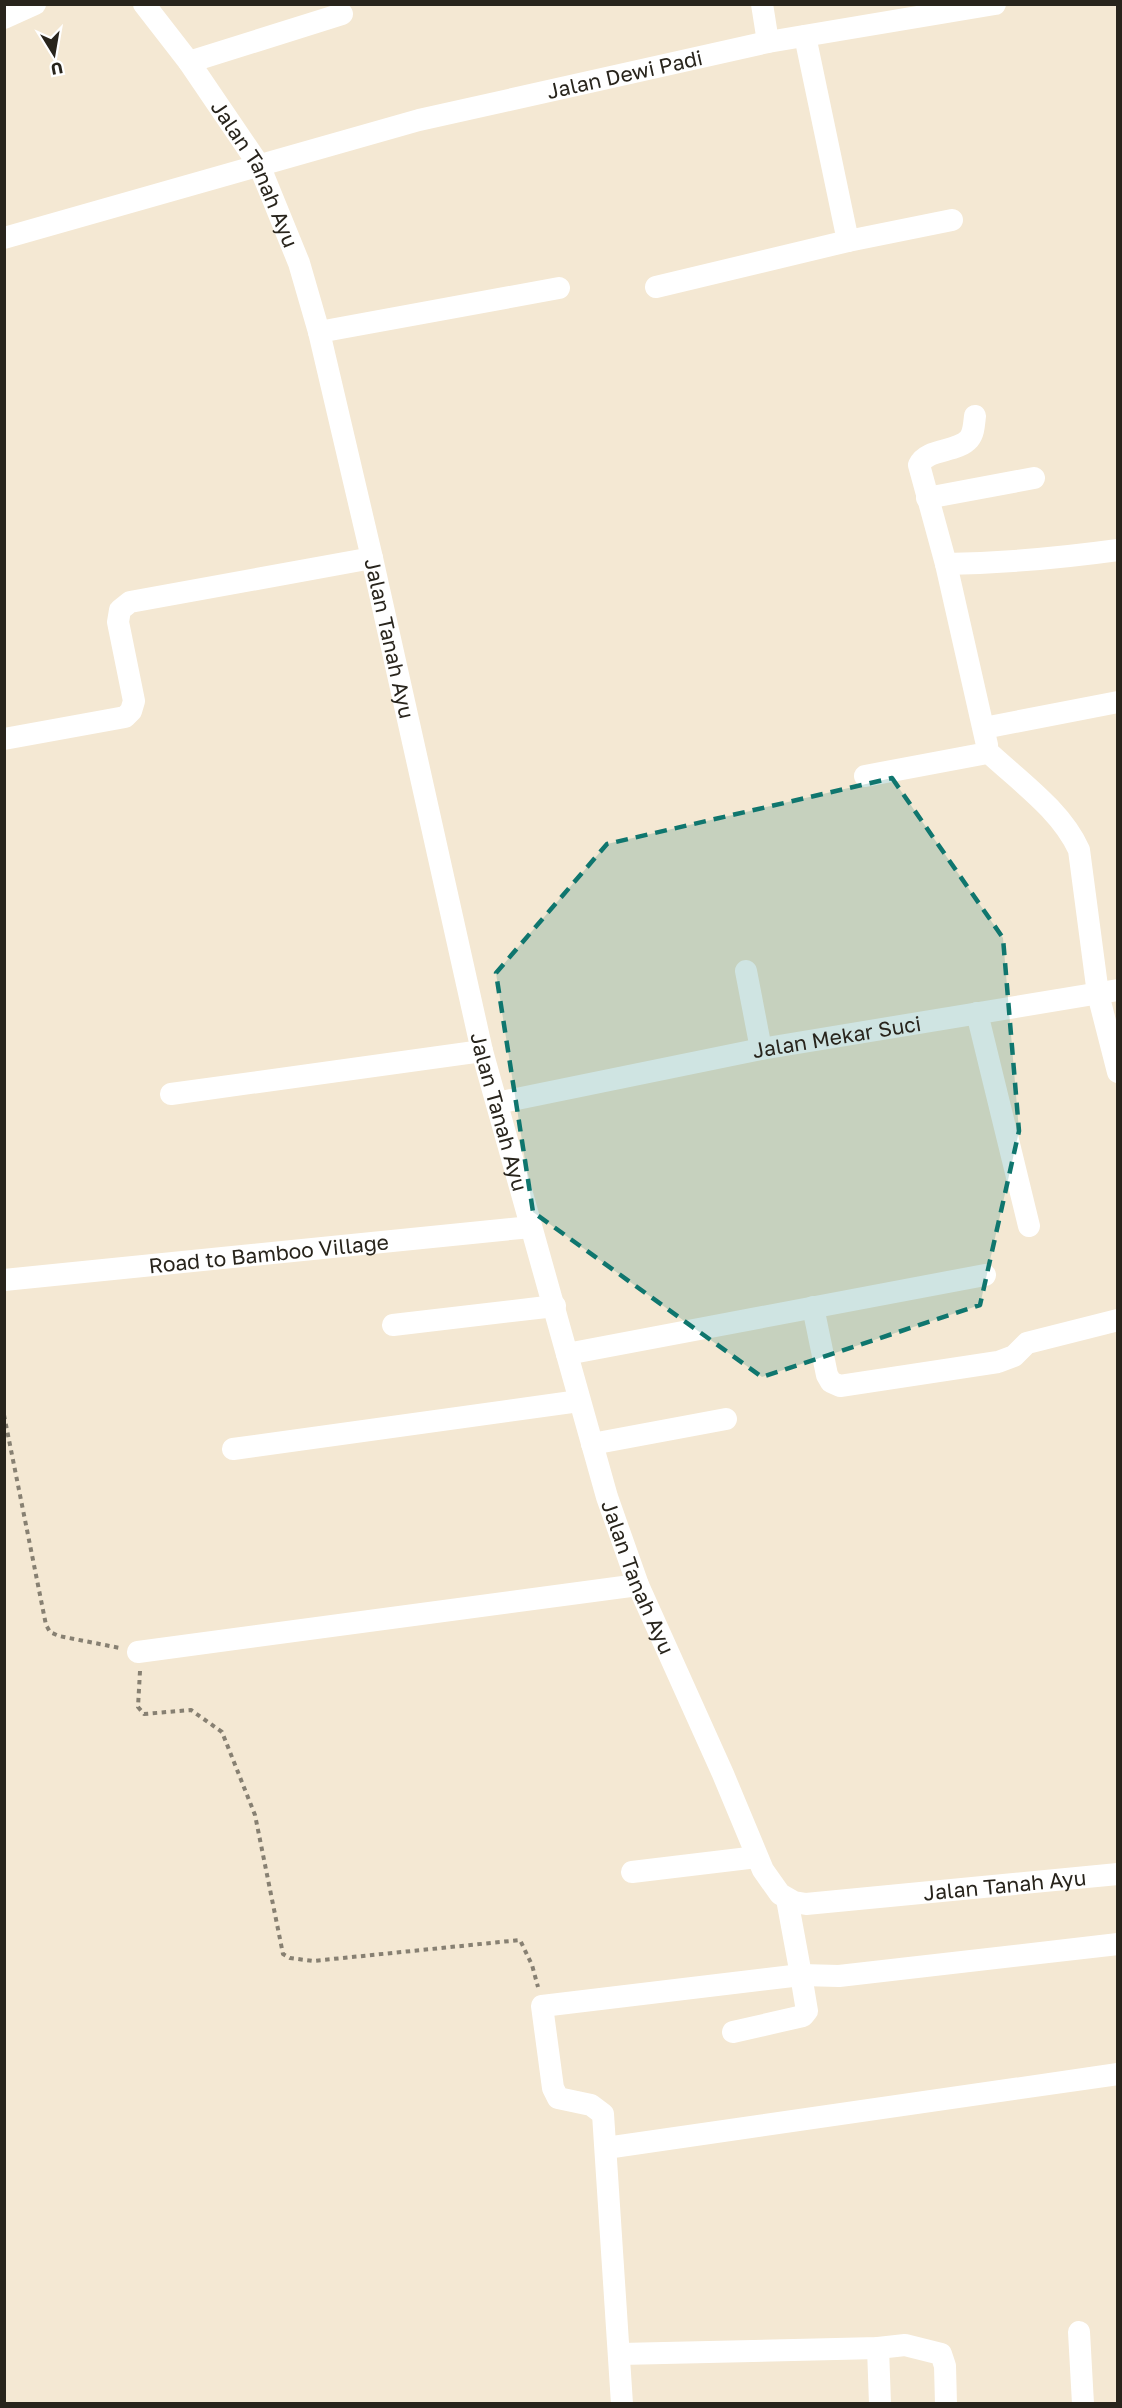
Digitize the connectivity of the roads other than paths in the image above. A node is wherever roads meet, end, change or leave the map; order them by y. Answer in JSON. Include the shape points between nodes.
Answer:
{"nodes":[{"id":1,"x":35,"y":4,"type":"edge"},
{"id":2,"x":144,"y":4,"type":"edge"},
{"id":3,"x":762,"y":4,"type":"edge"},
{"id":4,"x":995,"y":4,"type":"edge"},
{"id":5,"x":342,"y":14,"type":"dead end"},
{"id":6,"x":4,"y":18,"type":"edge"},
{"id":7,"x":805,"y":36,"type":"junction"},
{"id":8,"x":768,"y":42,"type":"junction"},
{"id":9,"x":189,"y":62,"type":"junction"},
{"id":10,"x":259,"y":165,"type":"junction"},
{"id":11,"x":952,"y":220,"type":"dead end"},
{"id":12,"x":4,"y":238,"type":"edge"},
{"id":13,"x":848,"y":241,"type":"junction"},
{"id":14,"x":656,"y":287,"type":"dead end"},
{"id":15,"x":560,"y":288,"type":"dead end"},
{"id":16,"x":319,"y":333,"type":"junction"},
{"id":17,"x":975,"y":416,"type":"dead end"},
{"id":18,"x":1034,"y":478,"type":"dead end"},
{"id":19,"x":927,"y":498,"type":"junction"},
{"id":20,"x":1118,"y":550,"type":"edge"},
{"id":21,"x":372,"y":558,"type":"junction"},
{"id":22,"x":946,"y":564,"type":"junction"},
{"id":23,"x":1118,"y":702,"type":"edge"},
{"id":24,"x":984,"y":728,"type":"junction"},
{"id":25,"x":4,"y":740,"type":"edge"},
{"id":26,"x":987,"y":751,"type":"junction"},
{"id":27,"x":865,"y":777,"type":"dead end"},
{"id":28,"x":746,"y":971,"type":"dead end"},
{"id":29,"x":1108,"y":992,"type":"edge"},
{"id":30,"x":977,"y":1013,"type":"junction"},
{"id":31,"x":761,"y":1049,"type":"junction"},
{"id":32,"x":482,"y":1051,"type":"junction"},
{"id":33,"x":1118,"y":1072,"type":"edge"},
{"id":34,"x":171,"y":1094,"type":"dead end"},
{"id":35,"x":497,"y":1103,"type":"junction"},
{"id":36,"x":1029,"y":1226,"type":"dead end"},
{"id":37,"x":531,"y":1227,"type":"junction"},
{"id":38,"x":986,"y":1275,"type":"dead end"},
{"id":39,"x":4,"y":1280,"type":"edge"},
{"id":40,"x":555,"y":1306,"type":"junction"},
{"id":41,"x":813,"y":1308,"type":"junction"},
{"id":42,"x":1118,"y":1320,"type":"edge"},
{"id":43,"x":393,"y":1325,"type":"dead end"},
{"id":44,"x":567,"y":1354,"type":"junction"},
{"id":45,"x":579,"y":1401,"type":"junction"},
{"id":46,"x":726,"y":1419,"type":"dead end"},
{"id":47,"x":592,"y":1444,"type":"junction"},
{"id":48,"x":233,"y":1449,"type":"dead end"},
{"id":49,"x":638,"y":1585,"type":"junction"},
{"id":50,"x":138,"y":1652,"type":"road end"},
{"id":51,"x":757,"y":1857,"type":"junction"},
{"id":52,"x":632,"y":1872,"type":"dead end"},
{"id":53,"x":1118,"y":1874,"type":"edge"},
{"id":54,"x":788,"y":1899,"type":"junction"},
{"id":55,"x":1118,"y":1944,"type":"edge"},
{"id":56,"x":801,"y":1975,"type":"junction"},
{"id":57,"x":733,"y":2032,"type":"dead end"},
{"id":58,"x":1118,"y":2074,"type":"edge"},
{"id":59,"x":606,"y":2148,"type":"junction"},
{"id":60,"x":1078,"y":2332,"type":"dead end"},
{"id":61,"x":878,"y":2348,"type":"junction"},
{"id":62,"x":620,"y":2354,"type":"junction"},
{"id":63,"x":622,"y":2403,"type":"edge"},
{"id":64,"x":880,"y":2403,"type":"edge"},
{"id":65,"x":946,"y":2403,"type":"edge"},
{"id":66,"x":1083,"y":2403,"type":"edge"}],
"edges":[{"from":1,"to":6,"type":"street"},
{"from":2,"to":9,"type":"street","name":"Jalan Tanah Ayu"},
{"from":3,"to":8,"type":"street"},
{"from":4,"to":7,"type":"street","name":"Jalan Dewi Padi"},
{"from":5,"to":9,"type":"street"},
{"from":7,"to":8,"type":"street","name":"Jalan Dewi Padi"},
{"from":7,"to":13,"type":"street"},
{"from":8,"to":10,"type":"street","name":"Jalan Dewi Padi","via":[[419,120]]},
{"from":9,"to":10,"type":"street","name":"Jalan Tanah Ayu"},
{"from":10,"to":12,"type":"street","name":"Jalan Dewi Padi"},
{"from":10,"to":16,"type":"street","name":"Jalan Tanah Ayu","via":[[299,263]]},
{"from":11,"to":13,"type":"street"},
{"from":13,"to":14,"type":"street"},
{"from":15,"to":16,"type":"street"},
{"from":16,"to":21,"type":"street","name":"Jalan Tanah Ayu"},
{"from":17,"to":19,"type":"street","via":[[970,438],[921,461]]},
{"from":18,"to":19,"type":"street"},
{"from":19,"to":22,"type":"street"},
{"from":20,"to":22,"type":"street","via":[[1036,560]]},
{"from":21,"to":25,"type":"street","via":[[124,605],[117,622],[134,701],[129,714]]},
{"from":21,"to":32,"type":"street","name":"Jalan Tanah Ayu"},
{"from":22,"to":24,"type":"street"},
{"from":23,"to":24,"type":"street"},
{"from":24,"to":26,"type":"street"},
{"from":26,"to":27,"type":"street"},
{"from":26,"to":29,"type":"street","via":[[1071,832]]},
{"from":28,"to":31,"type":"street"},
{"from":29,"to":30,"type":"street","name":"Jalan Mekar Suci"},
{"from":29,"to":33,"type":"street"},
{"from":30,"to":31,"type":"street","name":"Jalan Mekar Suci"},
{"from":30,"to":36,"type":"street"},
{"from":31,"to":35,"type":"street","name":"Jalan Mekar Suci"},
{"from":32,"to":34,"type":"street"},
{"from":32,"to":35,"type":"street","name":"Jalan Tanah Ayu"},
{"from":35,"to":37,"type":"street","name":"Jalan Tanah Ayu"},
{"from":37,"to":39,"type":"street","name":"Road to Bamboo Village"},
{"from":37,"to":40,"type":"street","name":"Jalan Tanah Ayu"},
{"from":38,"to":41,"type":"street"},
{"from":40,"to":43,"type":"street"},
{"from":40,"to":44,"type":"street","name":"Jalan Tanah Ayu"},
{"from":41,"to":42,"type":"street","via":[[827,1375],[840,1386],[998,1362],[1014,1356],[1027,1342]]},
{"from":41,"to":44,"type":"street"},
{"from":44,"to":45,"type":"street","name":"Jalan Tanah Ayu"},
{"from":45,"to":47,"type":"street","name":"Jalan Tanah Ayu"},
{"from":45,"to":48,"type":"street"},
{"from":46,"to":47,"type":"street"},
{"from":47,"to":49,"type":"street","name":"Jalan Tanah Ayu"},
{"from":49,"to":50,"type":"street"},
{"from":49,"to":51,"type":"street","name":"Jalan Tanah Ayu"},
{"from":51,"to":52,"type":"street"},
{"from":51,"to":54,"type":"street","name":"Jalan Tanah Ayu","via":[[772,1884]]},
{"from":53,"to":54,"type":"street","name":"Jalan Tanah Ayu","via":[[824,1903]]},
{"from":54,"to":56,"type":"street"},
{"from":55,"to":56,"type":"street","via":[[839,1976]]},
{"from":56,"to":57,"type":"street","via":[[807,2012],[803,2016]]},
{"from":56,"to":59,"type":"street","via":[[542,2006],[553,2088],[558,2098],[600,2110]]},
{"from":58,"to":59,"type":"street"},
{"from":59,"to":62,"type":"street"},
{"from":60,"to":66,"type":"street"},
{"from":61,"to":62,"type":"street"},
{"from":61,"to":64,"type":"street"},
{"from":61,"to":65,"type":"street","via":[[905,2345],[941,2354]]},
{"from":62,"to":63,"type":"street"}]}
